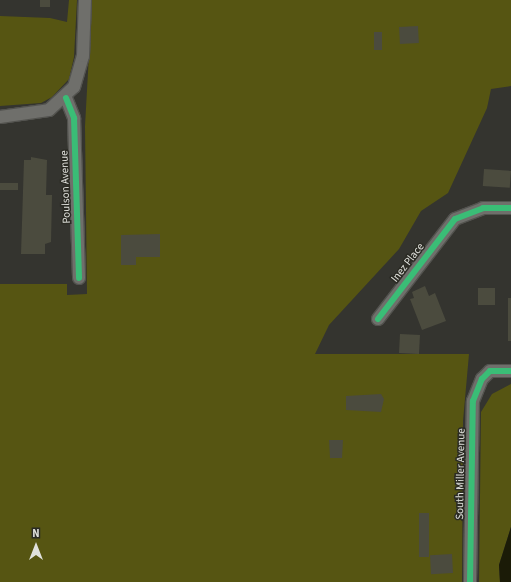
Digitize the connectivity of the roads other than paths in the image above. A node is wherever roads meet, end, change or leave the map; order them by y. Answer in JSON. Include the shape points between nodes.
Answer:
{"nodes":[{"id":1,"x":85,"y":0,"type":"edge"},
{"id":2,"x":66,"y":98,"type":"junction"},
{"id":3,"x":0,"y":117,"type":"edge"},
{"id":4,"x":511,"y":208,"type":"edge"},
{"id":5,"x":79,"y":278,"type":"dead end"},
{"id":6,"x":378,"y":319,"type":"dead end"},
{"id":7,"x":511,"y":371,"type":"edge"},
{"id":8,"x":470,"y":582,"type":"edge"}],
"edges":[{"from":1,"to":2,"type":"street","via":[[81,71]]},
{"from":2,"to":3,"type":"street","via":[[49,110]]},
{"from":2,"to":5,"type":"street","name":"Poulson Avenue","via":[[74,118]]},
{"from":4,"to":6,"type":"street","name":"Inez Place","via":[[483,208],[455,219]]},
{"from":7,"to":8,"type":"street","name":"South Miller Avenue","via":[[490,371],[476,391],[473,408]]}]}
